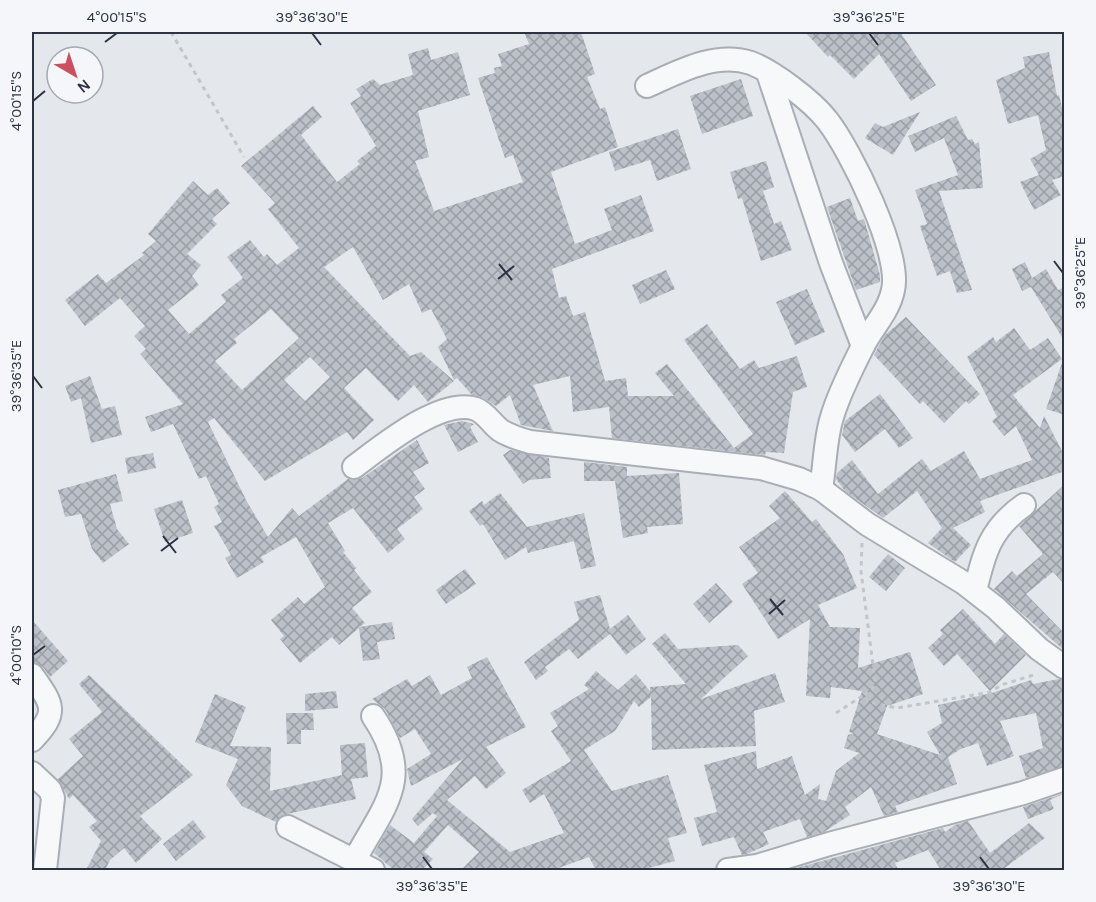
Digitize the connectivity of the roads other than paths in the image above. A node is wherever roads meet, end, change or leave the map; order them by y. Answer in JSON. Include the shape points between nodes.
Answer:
{"nodes":[{"id":1,"x":768,"y":73,"type":"junction"},
{"id":2,"x":647,"y":86,"type":"dead end"},
{"id":3,"x":863,"y":346,"type":"junction"},
{"id":4,"x":354,"y":466,"type":"dead end"},
{"id":5,"x":821,"y":489,"type":"junction"},
{"id":6,"x":1024,"y":505,"type":"dead end"},
{"id":7,"x":975,"y":591,"type":"junction"},
{"id":8,"x":1063,"y":667,"type":"edge"},
{"id":9,"x":32,"y":675,"type":"edge"},
{"id":10,"x":373,"y":716,"type":"dead end"},
{"id":11,"x":32,"y":740,"type":"edge"},
{"id":12,"x":32,"y":773,"type":"edge"},
{"id":13,"x":1065,"y":779,"type":"edge"},
{"id":14,"x":288,"y":827,"type":"dead end"},
{"id":15,"x":364,"y":866,"type":"edge"},
{"id":16,"x":41,"y":867,"type":"edge"},
{"id":17,"x":728,"y":870,"type":"edge"}],
"edges":[{"from":1,"to":2,"type":"street","via":[[750,63],[724,59],[690,67]]},
{"from":1,"to":3,"type":"street"},
{"from":1,"to":3,"type":"street","via":[[827,120],[877,212],[892,262],[893,291]]},
{"from":3,"to":5,"type":"street","via":[[832,417]]},
{"from":4,"to":5,"type":"street","via":[[409,428],[464,406],[478,410],[498,429],[530,442],[761,468]]},
{"from":5,"to":7,"type":"street","via":[[867,524]]},
{"from":6,"to":7,"type":"street","via":[[1000,524],[993,536]]},
{"from":7,"to":8,"type":"street"},
{"from":9,"to":11,"type":"street","via":[[51,707],[45,727]]},
{"from":10,"to":15,"type":"street","via":[[390,745],[395,763],[393,782]]},
{"from":12,"to":16,"type":"street","via":[[53,798]]},
{"from":13,"to":17,"type":"street","via":[[757,866]]},
{"from":14,"to":15,"type":"street"}]}
